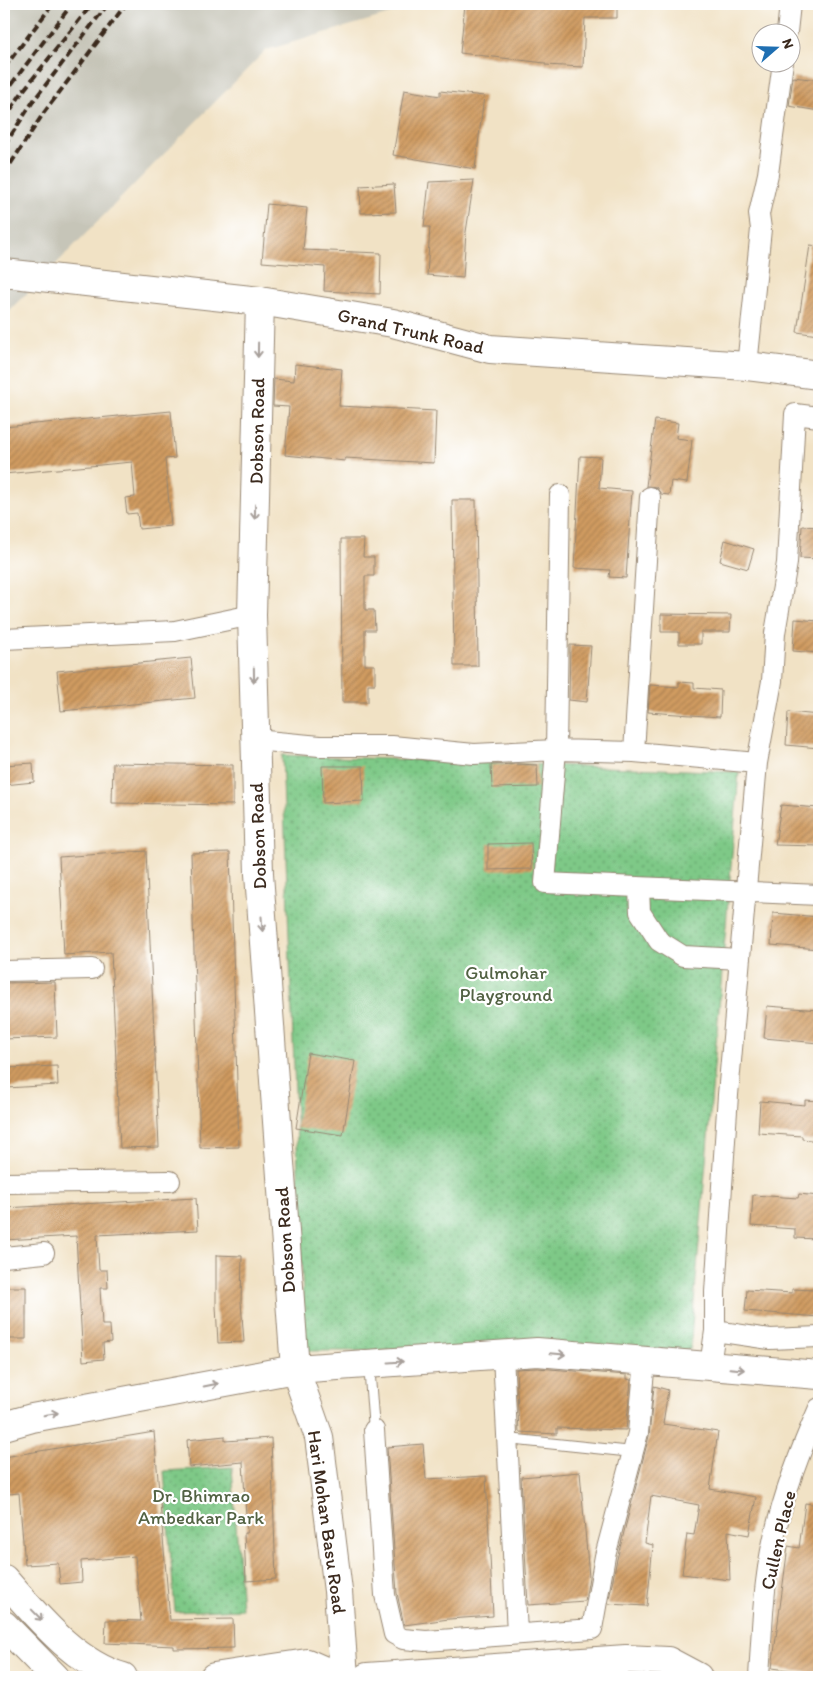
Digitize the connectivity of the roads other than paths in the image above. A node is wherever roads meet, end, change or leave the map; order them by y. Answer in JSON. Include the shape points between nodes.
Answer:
{"nodes":[{"id":1,"x":790,"y":4,"type":"edge"},
{"id":2,"x":788,"y":22,"type":"edge"},
{"id":3,"x":782,"y":72,"type":"edge"},
{"id":4,"x":4,"y":273,"type":"edge"},
{"id":5,"x":260,"y":301,"type":"junction"},
{"id":6,"x":747,"y":366,"type":"junction"},
{"id":7,"x":819,"y":375,"type":"edge"},
{"id":8,"x":819,"y":417,"type":"edge"},
{"id":9,"x":560,"y":495,"type":"dead end"},
{"id":10,"x":650,"y":498,"type":"dead end"},
{"id":11,"x":252,"y":615,"type":"junction"},
{"id":12,"x":4,"y":639,"type":"edge"},
{"id":13,"x":255,"y":740,"type":"junction"},
{"id":14,"x":556,"y":750,"type":"junction"},
{"id":15,"x":634,"y":752,"type":"junction"},
{"id":16,"x":757,"y":764,"type":"junction"},
{"id":17,"x":639,"y":888,"type":"junction"},
{"id":18,"x":747,"y":894,"type":"junction"},
{"id":19,"x":819,"y":896,"type":"edge"},
{"id":20,"x":740,"y":959,"type":"junction"},
{"id":21,"x":92,"y":969,"type":"dead end"},
{"id":22,"x":4,"y":971,"type":"edge"},
{"id":23,"x":170,"y":1181,"type":"dead end"},
{"id":24,"x":4,"y":1183,"type":"edge"},
{"id":25,"x":44,"y":1252,"type":"dead end"},
{"id":26,"x":4,"y":1257,"type":"edge"},
{"id":27,"x":715,"y":1331,"type":"junction"},
{"id":28,"x":819,"y":1337,"type":"edge"},
{"id":29,"x":503,"y":1355,"type":"junction"},
{"id":30,"x":645,"y":1361,"type":"junction"},
{"id":31,"x":369,"y":1364,"type":"junction"},
{"id":32,"x":710,"y":1366,"type":"junction"},
{"id":33,"x":295,"y":1369,"type":"junction"},
{"id":34,"x":819,"y":1375,"type":"edge"},
{"id":35,"x":819,"y":1408,"type":"edge"},
{"id":36,"x":4,"y":1426,"type":"edge"},
{"id":37,"x":374,"y":1430,"type":"joint"},
{"id":38,"x":508,"y":1439,"type":"junction"},
{"id":39,"x":633,"y":1452,"type":"junction"},
{"id":40,"x":4,"y":1579,"type":"edge"},
{"id":41,"x":4,"y":1625,"type":"edge"},
{"id":42,"x":517,"y":1633,"type":"junction"},
{"id":43,"x":55,"y":1677,"type":"edge"},
{"id":44,"x":123,"y":1677,"type":"edge"},
{"id":45,"x":214,"y":1677,"type":"edge"},
{"id":46,"x":339,"y":1677,"type":"edge"},
{"id":47,"x":344,"y":1677,"type":"edge"},
{"id":48,"x":367,"y":1677,"type":"edge"},
{"id":49,"x":698,"y":1677,"type":"edge"},
{"id":50,"x":759,"y":1677,"type":"edge"}],
"edges":[{"from":1,"to":2,"type":"street"},
{"from":3,"to":6,"type":"street","via":[[768,174],[759,214]]},
{"from":4,"to":5,"type":"main road","name":"Grand Trunk Road"},
{"from":5,"to":6,"type":"main road","name":"Grand Trunk Road","via":[[393,323],[490,349]]},
{"from":5,"to":11,"type":"main road","name":"Dobson Road","one_way":true},
{"from":6,"to":7,"type":"main road","name":"Grand Trunk Road"},
{"from":8,"to":16,"type":"street","via":[[795,414],[787,562],[775,633],[772,681]]},
{"from":9,"to":14,"type":"street"},
{"from":10,"to":15,"type":"street"},
{"from":11,"to":12,"type":"street","via":[[175,631]]},
{"from":11,"to":13,"type":"main road","name":"Dobson Road","one_way":true},
{"from":13,"to":14,"type":"street","via":[[320,746],[392,746],[474,754]]},
{"from":13,"to":33,"type":"main road","name":"Dobson Road","one_way":true,"via":[[259,874]]},
{"from":14,"to":15,"type":"street"},
{"from":14,"to":17,"type":"street","via":[[545,883]]},
{"from":15,"to":16,"type":"street"},
{"from":16,"to":18,"type":"street"},
{"from":17,"to":18,"type":"street"},
{"from":17,"to":20,"type":"street","via":[[640,912],[659,942],[683,956]]},
{"from":18,"to":19,"type":"street"},
{"from":18,"to":20,"type":"street"},
{"from":20,"to":27,"type":"street","via":[[721,1194]]},
{"from":21,"to":22,"type":"street"},
{"from":23,"to":24,"type":"street"},
{"from":25,"to":26,"type":"street"},
{"from":27,"to":28,"type":"street","via":[[770,1339]]},
{"from":27,"to":32,"type":"street"},
{"from":29,"to":30,"type":"main road","one_way":true,"via":[[537,1352]]},
{"from":31,"to":29,"type":"main road","one_way":true},
{"from":29,"to":38,"type":"street"},
{"from":30,"to":32,"type":"main road"},
{"from":30,"to":39,"type":"street"},
{"from":31,"to":33,"type":"main road"},
{"from":31,"to":37,"type":"lane"},
{"from":32,"to":34,"type":"main road","one_way":true},
{"from":36,"to":33,"type":"main road","one_way":true},
{"from":33,"to":47,"type":"main road","name":"Hari Mohan Basu Road","via":[[319,1437],[338,1591]]},
{"from":35,"to":50,"type":"street","name":"Cullen Place","via":[[786,1495],[772,1551],[766,1582]]},
{"from":37,"to":42,"type":"street","via":[[385,1595],[394,1634],[403,1640],[426,1641]]},
{"from":38,"to":39,"type":"lane"},
{"from":38,"to":42,"type":"street"},
{"from":39,"to":42,"type":"street","via":[[606,1556],[592,1629]]},
{"from":40,"to":44,"type":"main road","one_way":true,"via":[[67,1646],[108,1673]]},
{"from":41,"to":43,"type":"main road"},
{"from":45,"to":46,"type":"main road","via":[[307,1663]]},
{"from":48,"to":49,"type":"main road","via":[[626,1659],[668,1661]]}]}
